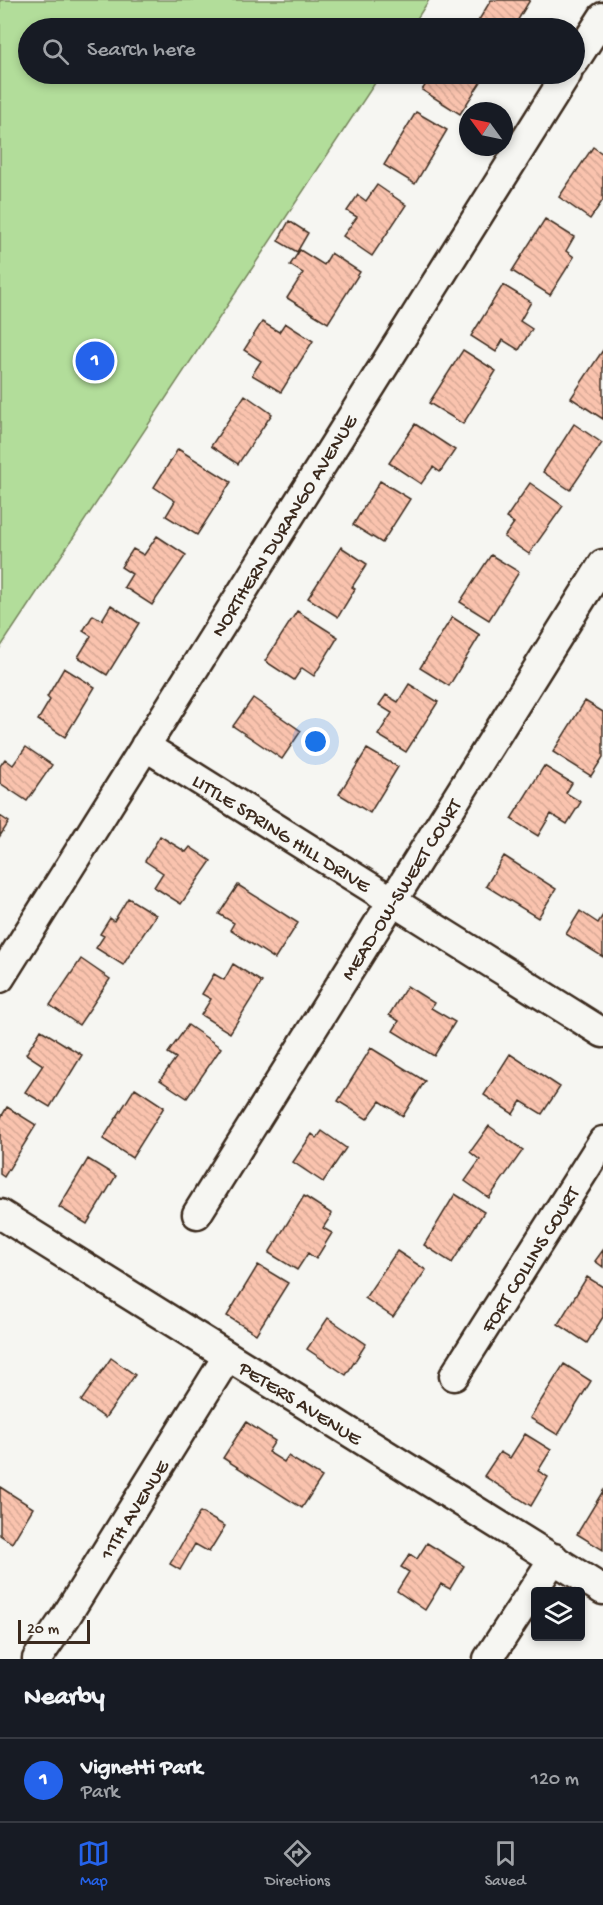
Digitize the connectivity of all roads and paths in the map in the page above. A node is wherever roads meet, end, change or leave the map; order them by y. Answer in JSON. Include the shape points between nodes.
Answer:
{"nodes":[{"id":1,"x":603,"y":17,"type":"edge"},
{"id":2,"x":585,"y":45,"type":"edge"},
{"id":3,"x":561,"y":84,"type":"edge"},
{"id":4,"x":603,"y":564,"type":"edge"},
{"id":5,"x":145,"y":746,"type":"junction"},
{"id":6,"x":392,"y":901,"type":"junction"},
{"id":7,"x":0,"y":978,"type":"edge"},
{"id":8,"x":603,"y":1033,"type":"edge"},
{"id":9,"x":603,"y":1141,"type":"edge"},
{"id":10,"x":0,"y":1214,"type":"edge"},
{"id":11,"x":197,"y":1214,"type":"dead end"},
{"id":12,"x":227,"y":1357,"type":"junction"},
{"id":13,"x":454,"y":1376,"type":"dead end"},
{"id":14,"x":554,"y":1558,"type":"junction"},
{"id":15,"x":603,"y":1590,"type":"edge"},
{"id":16,"x":37,"y":1659,"type":"edge"},
{"id":17,"x":488,"y":1659,"type":"edge"}],
"edges":[{"from":1,"to":2,"type":"street"},
{"from":3,"to":5,"type":"street","name":"NORTHERN DURANGO AVENUE"},
{"from":4,"to":6,"type":"street","name":"MEAD-OW-SWEET COURT"},
{"from":5,"to":6,"type":"street","name":"LITTLE SPRING HILL DRIVE"},
{"from":5,"to":7,"type":"street","name":"NORTHERN DURANGO AVENUE"},
{"from":6,"to":8,"type":"street","name":"LITTLE SPRING HILL DRIVE"},
{"from":6,"to":11,"type":"street","name":"MEAD-OW-SWEET COURT"},
{"from":9,"to":13,"type":"street","name":"FORT COLLINS COURT"},
{"from":10,"to":12,"type":"street","name":"PETERS AVENUE"},
{"from":12,"to":14,"type":"street","name":"PETERS AVENUE"},
{"from":12,"to":16,"type":"street","name":"11TH AVENUE"},
{"from":14,"to":15,"type":"street","name":"PETERS AVENUE"},
{"from":14,"to":17,"type":"street"}]}
